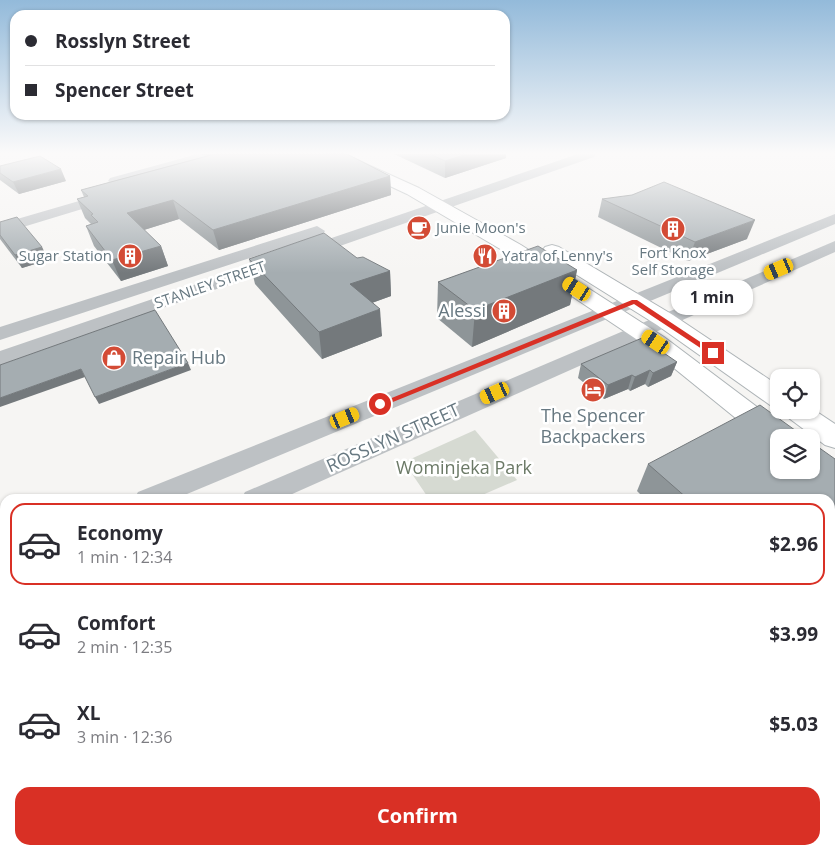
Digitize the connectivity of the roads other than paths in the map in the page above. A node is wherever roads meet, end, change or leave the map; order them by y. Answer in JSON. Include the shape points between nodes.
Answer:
{"nodes":[{"id":1,"x":71,"y":194,"type":"edge"},
{"id":2,"x":118,"y":194,"type":"edge"},
{"id":3,"x":418,"y":194,"type":"edge"},
{"id":4,"x":433,"y":194,"type":"edge"},
{"id":5,"x":474,"y":194,"type":"edge"},
{"id":6,"x":422,"y":196,"type":"junction"},
{"id":7,"x":440,"y":198,"type":"junction"},
{"id":8,"x":459,"y":199,"type":"junction"},
{"id":9,"x":32,"y":205,"type":"dead end"},
{"id":10,"x":835,"y":219,"type":"edge"},
{"id":11,"x":0,"y":230,"type":"edge"},
{"id":12,"x":525,"y":242,"type":"junction"},
{"id":13,"x":835,"y":246,"type":"edge"},
{"id":14,"x":634,"y":301,"type":"junction"},
{"id":15,"x":611,"y":311,"type":"junction"},
{"id":16,"x":665,"y":320,"type":"junction"},
{"id":17,"x":639,"y":331,"type":"junction"},
{"id":18,"x":0,"y":334,"type":"edge"},
{"id":19,"x":0,"y":358,"type":"edge"},
{"id":20,"x":770,"y":393,"type":"edge"},
{"id":21,"x":805,"y":419,"type":"edge"},
{"id":22,"x":770,"y":431,"type":"edge"},
{"id":23,"x":824,"y":436,"type":"edge"},
{"id":24,"x":159,"y":494,"type":"edge"},
{"id":25,"x":265,"y":494,"type":"edge"}],
"edges":[{"from":1,"to":9,"type":"street"},
{"from":2,"to":11,"type":"street"},
{"from":3,"to":6,"type":"main road"},
{"from":4,"to":7,"type":"main road"},
{"from":5,"to":8,"type":"street"},
{"from":6,"to":7,"type":"main road"},
{"from":6,"to":18,"type":"street","name":"STANLEY STREET"},
{"from":7,"to":8,"type":"main road"},
{"from":7,"to":12,"type":"main road"},
{"from":7,"to":19,"type":"street","name":"STANLEY STREET"},
{"from":8,"to":12,"type":"main road"},
{"from":10,"to":14,"type":"street","name":"ROSSLYN STREET"},
{"from":12,"to":14,"type":"main road"},
{"from":12,"to":15,"type":"main road"},
{"from":13,"to":16,"type":"street","name":"ROSSLYN STREET"},
{"from":14,"to":15,"type":"street","name":"ROSSLYN STREET"},
{"from":14,"to":16,"type":"main road"},
{"from":15,"to":17,"type":"main road"},
{"from":15,"to":24,"type":"street","name":"ROSSLYN STREET"},
{"from":16,"to":17,"type":"street","name":"ROSSLYN STREET"},
{"from":16,"to":20,"type":"main road"},
{"from":17,"to":22,"type":"main road"},
{"from":17,"to":25,"type":"street","name":"ROSSLYN STREET"},
{"from":21,"to":23,"type":"main road"}]}
